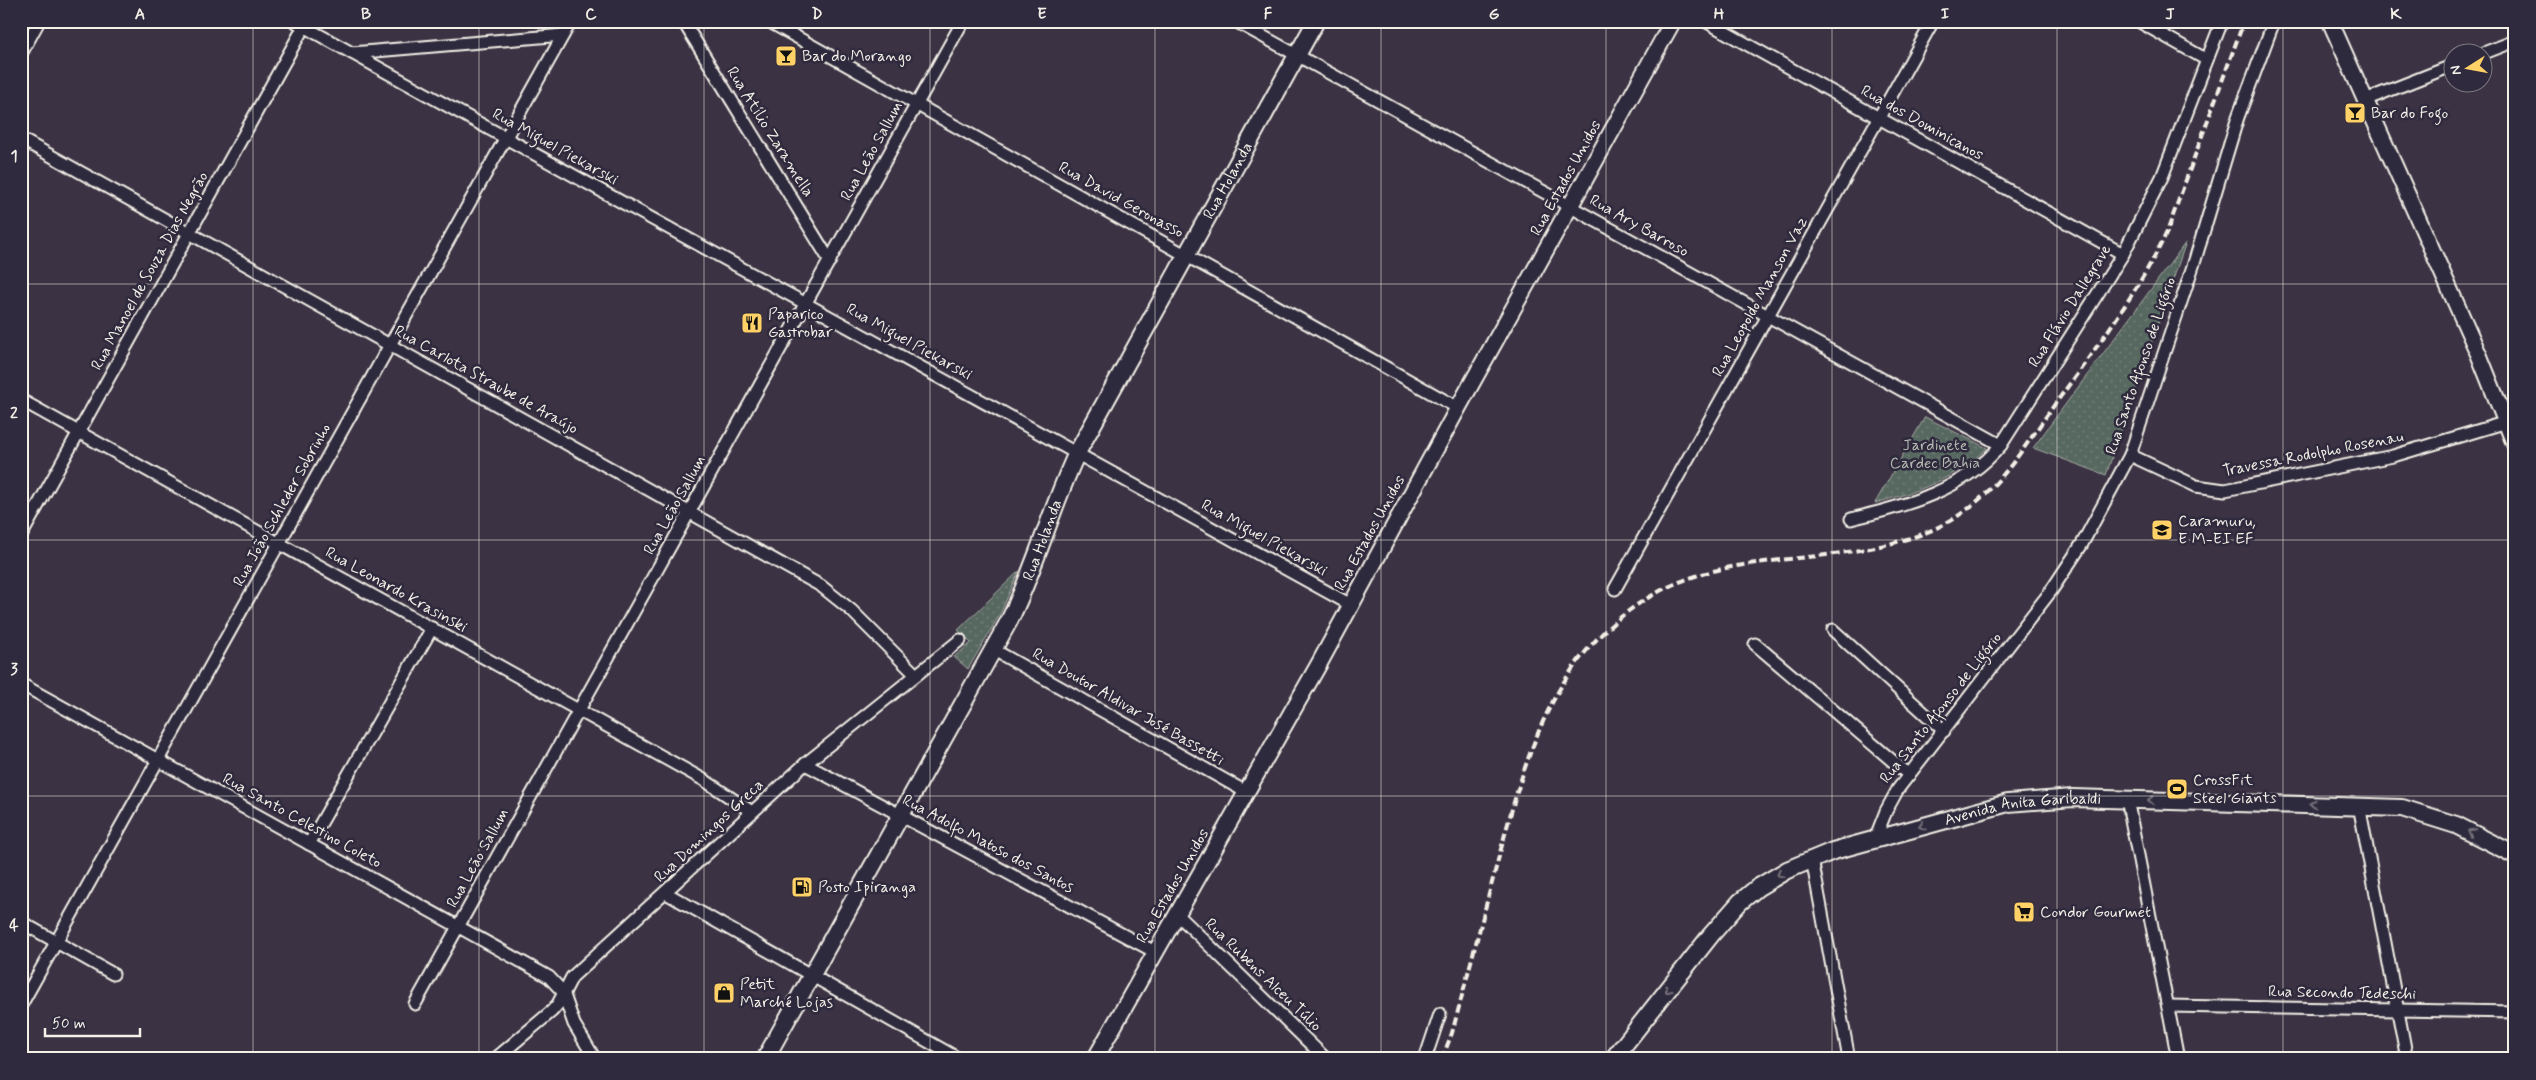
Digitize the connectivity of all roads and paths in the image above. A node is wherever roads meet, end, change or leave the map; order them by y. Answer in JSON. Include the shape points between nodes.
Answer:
{"nodes":[{"id":1,"x":39,"y":21,"type":"edge"},
{"id":2,"x":571,"y":21,"type":"edge"},
{"id":3,"x":683,"y":21,"type":"edge"},
{"id":4,"x":768,"y":21,"type":"edge"},
{"id":5,"x":963,"y":21,"type":"edge"},
{"id":6,"x":1234,"y":21,"type":"edge"},
{"id":7,"x":1316,"y":21,"type":"edge"},
{"id":8,"x":1673,"y":21,"type":"edge"},
{"id":9,"x":1704,"y":21,"type":"edge"},
{"id":10,"x":1933,"y":21,"type":"edge"},
{"id":11,"x":2138,"y":21,"type":"edge"},
{"id":12,"x":2222,"y":21,"type":"edge"},
{"id":13,"x":2274,"y":21,"type":"edge"},
{"id":14,"x":2330,"y":21,"type":"edge"},
{"id":15,"x":302,"y":23,"type":"edge"},
{"id":16,"x":563,"y":35,"type":"junction"},
{"id":17,"x":2515,"y":41,"type":"edge"},
{"id":18,"x":2494,"y":49,"type":"edge"},
{"id":19,"x":352,"y":53,"type":"junction"},
{"id":20,"x":21,"y":54,"type":"edge"},
{"id":21,"x":1297,"y":56,"type":"junction"},
{"id":22,"x":2207,"y":60,"type":"junction"},
{"id":23,"x":2444,"y":69,"type":"edge"},
{"id":24,"x":2365,"y":100,"type":"junction"},
{"id":25,"x":916,"y":104,"type":"junction"},
{"id":26,"x":1879,"y":118,"type":"junction"},
{"id":27,"x":506,"y":138,"type":"junction"},
{"id":28,"x":21,"y":139,"type":"edge"},
{"id":29,"x":1570,"y":207,"type":"junction"},
{"id":30,"x":190,"y":233,"type":"junction"},
{"id":31,"x":2123,"y":254,"type":"junction"},
{"id":32,"x":1186,"y":256,"type":"junction"},
{"id":33,"x":830,"y":260,"type":"junction"},
{"id":34,"x":806,"y":304,"type":"junction"},
{"id":35,"x":1768,"y":316,"type":"junction"},
{"id":36,"x":390,"y":345,"type":"junction"},
{"id":37,"x":21,"y":400,"type":"edge"},
{"id":38,"x":1458,"y":408,"type":"junction"},
{"id":39,"x":2506,"y":422,"type":"junction"},
{"id":40,"x":79,"y":432,"type":"junction"},
{"id":41,"x":2001,"y":445,"type":"junction"},
{"id":42,"x":2515,"y":445,"type":"edge"},
{"id":43,"x":1077,"y":453,"type":"junction"},
{"id":44,"x":2130,"y":455,"type":"junction"},
{"id":45,"x":689,"y":513,"type":"junction"},
{"id":46,"x":1851,"y":519,"type":"dead end"},
{"id":47,"x":21,"y":536,"type":"edge"},
{"id":48,"x":279,"y":543,"type":"junction"},
{"id":49,"x":1616,"y":589,"type":"dead end"},
{"id":50,"x":1351,"y":605,"type":"junction"},
{"id":51,"x":432,"y":628,"type":"junction"},
{"id":52,"x":1833,"y":630,"type":"dead end"},
{"id":53,"x":960,"y":640,"type":"dead end"},
{"id":54,"x":1755,"y":644,"type":"dead end"},
{"id":55,"x":994,"y":650,"type":"junction"},
{"id":56,"x":916,"y":675,"type":"junction"},
{"id":57,"x":21,"y":684,"type":"edge"},
{"id":58,"x":579,"y":710,"type":"junction"},
{"id":59,"x":1944,"y":732,"type":"junction"},
{"id":60,"x":158,"y":760,"type":"junction"},
{"id":61,"x":805,"y":764,"type":"junction"},
{"id":62,"x":1909,"y":775,"type":"junction"},
{"id":63,"x":1246,"y":792,"type":"junction"},
{"id":64,"x":2127,"y":799,"type":"junction"},
{"id":65,"x":2359,"y":806,"type":"junction"},
{"id":66,"x":752,"y":812,"type":"junction"},
{"id":67,"x":901,"y":816,"type":"junction"},
{"id":68,"x":1875,"y":839,"type":"junction"},
{"id":69,"x":309,"y":844,"type":"junction"},
{"id":70,"x":2515,"y":854,"type":"edge"},
{"id":71,"x":1812,"y":859,"type":"junction"},
{"id":72,"x":666,"y":893,"type":"junction"},
{"id":73,"x":1177,"y":914,"type":"junction"},
{"id":74,"x":21,"y":922,"type":"edge"},
{"id":75,"x":458,"y":926,"type":"junction"},
{"id":76,"x":57,"y":942,"type":"junction"},
{"id":77,"x":1155,"y":952,"type":"junction"},
{"id":78,"x":113,"y":974,"type":"dead end"},
{"id":79,"x":812,"y":975,"type":"junction"},
{"id":80,"x":563,"y":992,"type":"junction"},
{"id":81,"x":415,"y":1004,"type":"dead end"},
{"id":82,"x":21,"y":1005,"type":"edge"},
{"id":83,"x":2168,"y":1006,"type":"junction"},
{"id":84,"x":2398,"y":1010,"type":"junction"},
{"id":85,"x":2515,"y":1012,"type":"edge"},
{"id":86,"x":1440,"y":1014,"type":"dead end"},
{"id":87,"x":494,"y":1059,"type":"edge"},
{"id":88,"x":595,"y":1059,"type":"edge"},
{"id":89,"x":766,"y":1059,"type":"edge"},
{"id":90,"x":959,"y":1059,"type":"edge"},
{"id":91,"x":1095,"y":1059,"type":"edge"},
{"id":92,"x":1326,"y":1059,"type":"edge"},
{"id":93,"x":1425,"y":1059,"type":"edge"},
{"id":94,"x":1613,"y":1059,"type":"edge"},
{"id":95,"x":1848,"y":1059,"type":"edge"},
{"id":96,"x":2178,"y":1059,"type":"edge"},
{"id":97,"x":2407,"y":1059,"type":"edge"}],
"edges":[{"from":1,"to":20,"type":"street"},
{"from":2,"to":16,"type":"street","name":"Rua João Schleder Sobrinho"},
{"from":3,"to":33,"type":"street","name":"Rua Atílio Zaramella"},
{"from":4,"to":25,"type":"street","name":"Rua David Geronasso"},
{"from":5,"to":25,"type":"street","name":"Rua Leão Sallum"},
{"from":6,"to":21,"type":"street","name":"Rua Ary Barroso"},
{"from":7,"to":21,"type":"main road","name":"Rua Holanda"},
{"from":8,"to":29,"type":"street","name":"Rua Estados Unidos"},
{"from":9,"to":26,"type":"street","name":"Rua dos Dominicanos"},
{"from":10,"to":26,"type":"street","name":"Rua Leopoldo Manson Vaz"},
{"from":11,"to":22,"type":"street"},
{"from":12,"to":22,"type":"street","name":"Rua Flávio Dallegrave"},
{"from":13,"to":44,"type":"street","name":"Rua Santo Afonso de Ligório","via":[[2238,118]]},
{"from":14,"to":24,"type":"street"},
{"from":15,"to":19,"type":"street","name":"Rua Miguel Piekarski"},
{"from":15,"to":30,"type":"street","name":"Rua Manoel de Souza Dias Negrão"},
{"from":16,"to":19,"type":"street"},
{"from":16,"to":27,"type":"street","name":"Rua João Schleder Sobrinho"},
{"from":17,"to":18,"type":"street"},
{"from":19,"to":27,"type":"street","name":"Rua Miguel Piekarski"},
{"from":21,"to":29,"type":"street","name":"Rua Ary Barroso"},
{"from":21,"to":32,"type":"main road","name":"Rua Holanda"},
{"from":22,"to":31,"type":"street","name":"Rua Flávio Dallegrave","via":[[2162,177]]},
{"from":23,"to":24,"type":"street"},
{"from":24,"to":39,"type":"street"},
{"from":25,"to":32,"type":"street","name":"Rua David Geronasso"},
{"from":25,"to":33,"type":"street","name":"Rua Leão Sallum"},
{"from":26,"to":31,"type":"street","name":"Rua dos Dominicanos"},
{"from":26,"to":35,"type":"street","name":"Rua Leopoldo Manson Vaz"},
{"from":27,"to":34,"type":"street","name":"Rua Miguel Piekarski"},
{"from":27,"to":36,"type":"street","name":"Rua João Schleder Sobrinho"},
{"from":28,"to":30,"type":"street","name":"Rua Carlota Straube de Araújo"},
{"from":29,"to":35,"type":"street","name":"Rua Ary Barroso"},
{"from":29,"to":38,"type":"street","name":"Rua Estados Unidos"},
{"from":30,"to":36,"type":"street","name":"Rua Carlota Straube de Araújo"},
{"from":30,"to":40,"type":"street","name":"Rua Manoel de Souza Dias Negrão"},
{"from":31,"to":41,"type":"street","name":"Rua Flávio Dallegrave"},
{"from":32,"to":38,"type":"street","name":"Rua David Geronasso"},
{"from":32,"to":43,"type":"main road","name":"Rua Holanda"},
{"from":33,"to":34,"type":"street","name":"Rua Leão Sallum"},
{"from":34,"to":43,"type":"street","name":"Rua Miguel Piekarski"},
{"from":34,"to":45,"type":"street","name":"Rua Leão Sallum"},
{"from":35,"to":41,"type":"street","name":"Rua Ary Barroso"},
{"from":35,"to":49,"type":"street","name":"Rua Leopoldo Manson Vaz"},
{"from":36,"to":45,"type":"street","name":"Rua Carlota Straube de Araújo"},
{"from":36,"to":48,"type":"street","name":"Rua João Schleder Sobrinho"},
{"from":37,"to":40,"type":"street","name":"Rua Leonardo Krasinski"},
{"from":38,"to":50,"type":"street","name":"Rua Estados Unidos"},
{"from":39,"to":42,"type":"street"},
{"from":39,"to":44,"type":"street","name":"Travessa Rodolpho Rosenau","via":[[2393,456],[2225,490],[2196,486]]},
{"from":40,"to":47,"type":"street","name":"Rua Manoel de Souza Dias Negrão"},
{"from":40,"to":48,"type":"street","name":"Rua Leonardo Krasinski"},
{"from":41,"to":46,"type":"street","name":"Rua Flávio Dallegrave","via":[[1974,472],[1932,495]]},
{"from":43,"to":50,"type":"street","name":"Rua Miguel Piekarski"},
{"from":43,"to":55,"type":"main road","name":"Rua Holanda","via":[[1055,501],[1019,601]]},
{"from":44,"to":59,"type":"street","name":"Rua Santo Afonso de Ligório","via":[[2082,544],[2051,591]]},
{"from":45,"to":56,"type":"street","name":"Rua Carlota Straube de Araújo","via":[[821,586]]},
{"from":45,"to":58,"type":"street","name":"Rua Leão Sallum"},
{"from":48,"to":51,"type":"street","name":"Rua Leonardo Krasinski"},
{"from":48,"to":60,"type":"street","name":"Rua João Schleder Sobrinho"},
{"from":50,"to":63,"type":"street","name":"Rua Estados Unidos"},
{"from":51,"to":58,"type":"street","name":"Rua Leonardo Krasinski"},
{"from":51,"to":69,"type":"street"},
{"from":52,"to":59,"type":"street"},
{"from":53,"to":56,"type":"street","name":"Rua Domingos Greca"},
{"from":54,"to":62,"type":"street"},
{"from":55,"to":63,"type":"street","name":"Rua Doutor Aldivar José Bassetti"},
{"from":55,"to":67,"type":"main road","name":"Rua Holanda"},
{"from":56,"to":61,"type":"street","name":"Rua Domingos Greca"},
{"from":57,"to":60,"type":"street","name":"Rua Santo Celestino Coleto"},
{"from":58,"to":66,"type":"street","name":"Rua Leonardo Krasinski","via":[[704,780]]},
{"from":58,"to":75,"type":"street","name":"Rua Leão Sallum"},
{"from":59,"to":62,"type":"street","name":"Rua Santo Afonso de Ligório"},
{"from":60,"to":69,"type":"street","name":"Rua Santo Celestino Coleto"},
{"from":60,"to":76,"type":"street","name":"Rua João Schleder Sobrinho"},
{"from":61,"to":66,"type":"street","name":"Rua Domingos Greca"},
{"from":61,"to":67,"type":"street","name":"Rua Adolfo Matoso dos Santos"},
{"from":62,"to":68,"type":"street","name":"Rua Santo Afonso de Ligório","via":[[1892,799]]},
{"from":63,"to":73,"type":"street","name":"Rua Estados Unidos"},
{"from":65,"to":64,"type":"main road","name":"Avenida Anita Garibaldi","one_way":true},
{"from":64,"to":68,"type":"main road","name":"Avenida Anita Garibaldi","one_way":true,"via":[[2024,800],[1990,806]]},
{"from":64,"to":83,"type":"street"},
{"from":70,"to":65,"type":"main road","name":"Avenida Anita Garibaldi","one_way":true,"via":[[2441,819],[2402,808]]},
{"from":65,"to":84,"type":"street"},
{"from":66,"to":72,"type":"street","name":"Rua Domingos Greca"},
{"from":67,"to":77,"type":"street","name":"Rua Adolfo Matoso dos Santos"},
{"from":67,"to":79,"type":"main road","name":"Rua Holanda"},
{"from":68,"to":71,"type":"main road","name":"Avenida Anita Garibaldi"},
{"from":69,"to":75,"type":"street","name":"Rua Santo Celestino Coleto"},
{"from":71,"to":94,"type":"main road","name":"Avenida Anita Garibaldi","one_way":true,"via":[[1772,878],[1740,902]]},
{"from":71,"to":95,"type":"street"},
{"from":72,"to":79,"type":"street"},
{"from":72,"to":80,"type":"street","name":"Rua Domingos Greca","via":[[572,977]]},
{"from":73,"to":77,"type":"street","name":"Rua Estados Unidos"},
{"from":73,"to":92,"type":"street","name":"Rua Rubens Alceu Túlio"},
{"from":74,"to":76,"type":"street"},
{"from":75,"to":80,"type":"street","name":"Rua Santo Celestino Coleto","via":[[549,977]]},
{"from":75,"to":81,"type":"street","name":"Rua Leão Sallum"},
{"from":76,"to":78,"type":"street"},
{"from":76,"to":82,"type":"street","name":"Rua João Schleder Sobrinho"},
{"from":77,"to":91,"type":"street","name":"Rua Estados Unidos"},
{"from":79,"to":89,"type":"main road","name":"Rua Holanda"},
{"from":79,"to":90,"type":"street"},
{"from":80,"to":87,"type":"street","name":"Rua Domingos Greca","via":[[552,1011]]},
{"from":80,"to":88,"type":"street","via":[[574,1024]]},
{"from":83,"to":84,"type":"street","name":"Rua Secondo Tedeschi"},
{"from":83,"to":96,"type":"street"},
{"from":84,"to":85,"type":"street","name":"Rua Secondo Tedeschi"},
{"from":84,"to":97,"type":"street"},
{"from":86,"to":93,"type":"street"}]}
